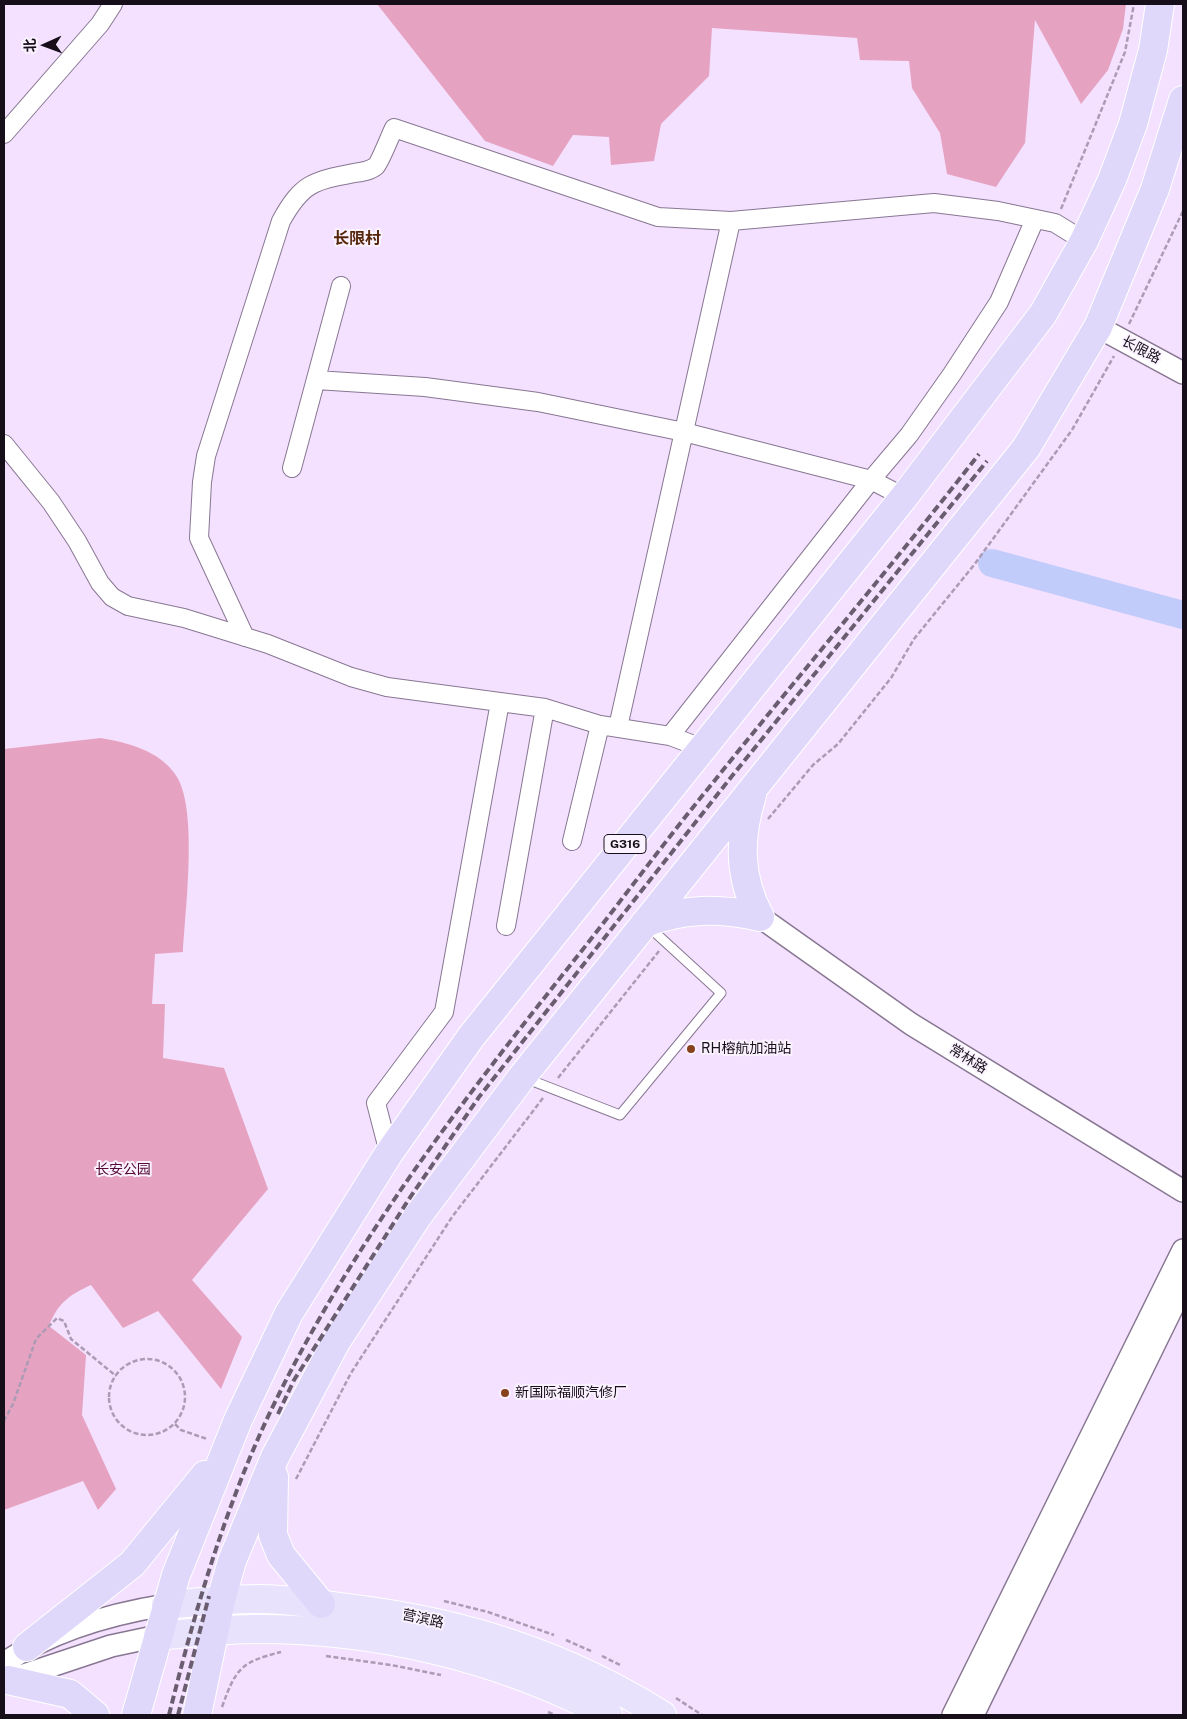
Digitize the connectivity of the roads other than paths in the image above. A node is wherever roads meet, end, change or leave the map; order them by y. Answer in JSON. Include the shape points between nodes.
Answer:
{"nodes":[{"id":1,"x":113,"y":4,"type":"edge"},
{"id":2,"x":1160,"y":4,"type":"edge"},
{"id":3,"x":1183,"y":100,"type":"edge"},
{"id":4,"x":4,"y":134,"type":"edge"},
{"id":5,"x":1035,"y":218,"type":"junction"},
{"id":6,"x":731,"y":222,"type":"junction"},
{"id":7,"x":1084,"y":241,"type":"junction"},
{"id":8,"x":341,"y":286,"type":"dead end"},
{"id":9,"x":1098,"y":327,"type":"junction"},
{"id":10,"x":1183,"y":373,"type":"edge"},
{"id":11,"x":316,"y":380,"type":"junction"},
{"id":12,"x":684,"y":432,"type":"junction"},
{"id":13,"x":4,"y":444,"type":"edge"},
{"id":14,"x":292,"y":468,"type":"dead end"},
{"id":15,"x":871,"y":480,"type":"junction"},
{"id":16,"x":904,"y":497,"type":"junction"},
{"id":17,"x":245,"y":637,"type":"junction"},
{"id":18,"x":500,"y":702,"type":"junction"},
{"id":19,"x":546,"y":708,"type":"junction"},
{"id":20,"x":609,"y":726,"type":"junction"},
{"id":21,"x":670,"y":736,"type":"junction"},
{"id":22,"x":702,"y":748,"type":"junction"},
{"id":23,"x":755,"y":786,"type":"junction"},
{"id":24,"x":572,"y":841,"type":"dead end"},
{"id":25,"x":760,"y":917,"type":"junction"},
{"id":26,"x":645,"y":923,"type":"junction"},
{"id":27,"x":506,"y":926,"type":"dead end"},
{"id":28,"x":522,"y":1077,"type":"junction"},
{"id":29,"x":389,"y":1153,"type":"junction"},
{"id":30,"x":1183,"y":1191,"type":"edge"},
{"id":31,"x":1183,"y":1250,"type":"edge"},
{"id":32,"x":1183,"y":1286,"type":"edge"},
{"id":33,"x":228,"y":1446,"type":"junction"},
{"id":34,"x":275,"y":1457,"type":"junction"},
{"id":35,"x":220,"y":1600,"type":"junction"},
{"id":36,"x":321,"y":1604,"type":"junction"},
{"id":37,"x":166,"y":1605,"type":"junction"},
{"id":38,"x":214,"y":1631,"type":"junction"},
{"id":39,"x":158,"y":1636,"type":"junction"},
{"id":40,"x":27,"y":1647,"type":"junction"},
{"id":41,"x":5,"y":1675,"type":"edge"},
{"id":42,"x":666,"y":1705,"type":"edge"},
{"id":43,"x":208,"y":1714,"type":"edge"},
{"id":44,"x":96,"y":1715,"type":"edge"},
{"id":45,"x":136,"y":1715,"type":"edge"},
{"id":46,"x":608,"y":1715,"type":"edge"},
{"id":47,"x":953,"y":1715,"type":"edge"},
{"id":48,"x":973,"y":1715,"type":"edge"}],
"edges":[{"from":1,"to":4,"type":"street","via":[[100,24]]},
{"from":2,"to":7,"type":"highway","number":"G316","via":[[1153,50],[1133,124]]},
{"from":3,"to":9,"type":"highway","via":[[1155,190]]},
{"from":5,"to":6,"type":"street","via":[[934,204]]},
{"from":5,"to":7,"type":"street","via":[[1055,223]]},
{"from":5,"to":15,"type":"street","via":[[1010,279],[986,324],[909,435]]},
{"from":6,"to":12,"type":"street"},
{"from":6,"to":17,"type":"street","via":[[658,217],[394,128],[378,165],[305,187],[292,201],[281,221],[206,456],[202,482],[199,538]]},
{"from":7,"to":16,"type":"highway","number":"G316","via":[[1043,314]]},
{"from":8,"to":11,"type":"street"},
{"from":9,"to":10,"type":"street","name":"长限路"},
{"from":9,"to":23,"type":"highway","via":[[1026,448]]},
{"from":11,"to":12,"type":"street","via":[[425,387],[538,402]]},
{"from":11,"to":14,"type":"street"},
{"from":12,"to":15,"type":"street"},
{"from":12,"to":20,"type":"street"},
{"from":13,"to":17,"type":"street","via":[[51,502],[100,583],[112,597],[128,606],[184,618]]},
{"from":15,"to":16,"type":"street"},
{"from":15,"to":21,"type":"street"},
{"from":16,"to":22,"type":"highway","number":"G316"},
{"from":17,"to":18,"type":"street","via":[[387,688]]},
{"from":18,"to":19,"type":"street"},
{"from":18,"to":29,"type":"street","via":[[444,1012],[376,1103]]},
{"from":19,"to":20,"type":"street"},
{"from":19,"to":27,"type":"street"},
{"from":20,"to":21,"type":"street"},
{"from":20,"to":24,"type":"street"},
{"from":21,"to":22,"type":"street"},
{"from":22,"to":29,"type":"highway","number":"G316","via":[[471,1037]]},
{"from":23,"to":25,"type":"highway","via":[[742,836],[742,857],[750,895]]},
{"from":23,"to":26,"type":"highway"},
{"from":25,"to":26,"type":"highway","via":[[708,910],[667,915]]},
{"from":25,"to":30,"type":"street","name":"常林路","via":[[911,1024]]},
{"from":26,"to":28,"type":"highway"},
{"from":26,"to":28,"type":"lane","via":[[721,993],[620,1114]]},
{"from":28,"to":34,"type":"highway","via":[[422,1210],[342,1332]]},
{"from":29,"to":33,"type":"highway","number":"G316","via":[[289,1313]]},
{"from":31,"to":47,"type":"street"},
{"from":32,"to":48,"type":"street"},
{"from":33,"to":37,"type":"highway","number":"G316"},
{"from":33,"to":40,"type":"highway","via":[[132,1564]]},
{"from":34,"to":35,"type":"highway","via":[[232,1560]]},
{"from":34,"to":36,"type":"highway","via":[[273,1535],[281,1555]]},
{"from":35,"to":36,"type":"main road","name":"营滨路","via":[[262,1599]]},
{"from":35,"to":37,"type":"main road","name":"营滨路"},
{"from":35,"to":38,"type":"highway"},
{"from":36,"to":42,"type":"main road","name":"营滨路","via":[[389,1612],[514,1644]]},
{"from":37,"to":39,"type":"highway","number":"G316"},
{"from":37,"to":40,"type":"street","via":[[120,1613]]},
{"from":38,"to":39,"type":"main road","name":"营滨路"},
{"from":38,"to":43,"type":"highway"},
{"from":38,"to":46,"type":"main road","name":"营滨路","via":[[316,1632],[419,1645],[506,1669]]},
{"from":39,"to":41,"type":"street"},
{"from":39,"to":45,"type":"highway","number":"G316"},
{"from":40,"to":41,"type":"street"},
{"from":41,"to":44,"type":"highway","via":[[70,1694]]}]}
